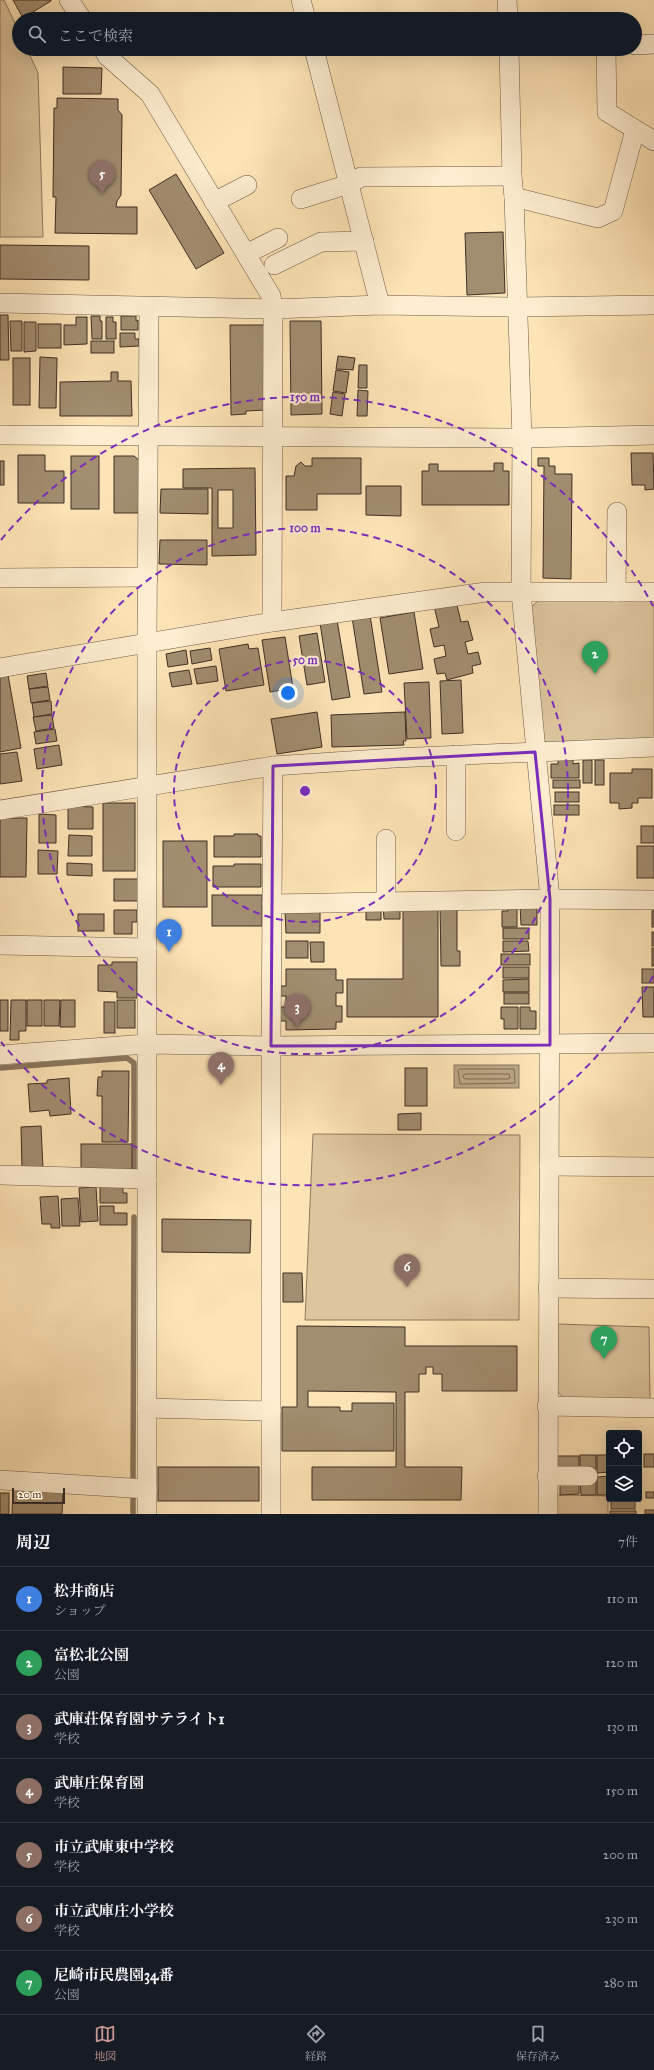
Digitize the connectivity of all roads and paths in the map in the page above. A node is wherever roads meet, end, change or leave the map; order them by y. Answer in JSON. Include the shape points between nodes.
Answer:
{"nodes":[{"id":1,"x":69,"y":0,"type":"edge"},
{"id":2,"x":301,"y":0,"type":"edge"},
{"id":3,"x":507,"y":0,"type":"edge"},
{"id":4,"x":77,"y":12,"type":"edge"},
{"id":5,"x":304,"y":12,"type":"edge"},
{"id":6,"x":508,"y":12,"type":"edge"},
{"id":7,"x":654,"y":44,"type":"edge"},
{"id":8,"x":642,"y":45,"type":"edge"},
{"id":9,"x":115,"y":56,"type":"edge"},
{"id":10,"x":316,"y":56,"type":"edge"},
{"id":11,"x":509,"y":56,"type":"edge"},
{"id":12,"x":606,"y":56,"type":"edge"},
{"id":13,"x":635,"y":130,"type":"junction"},
{"id":14,"x":654,"y":141,"type":"edge"},
{"id":15,"x":512,"y":176,"type":"junction"},
{"id":16,"x":349,"y":184,"type":"junction"},
{"id":17,"x":247,"y":185,"type":"dead end"},
{"id":18,"x":514,"y":197,"type":"junction"},
{"id":19,"x":301,"y":199,"type":"dead end"},
{"id":20,"x":214,"y":202,"type":"junction"},
{"id":21,"x":278,"y":238,"type":"dead end"},
{"id":22,"x":364,"y":241,"type":"junction"},
{"id":23,"x":246,"y":254,"type":"junction"},
{"id":24,"x":274,"y":265,"type":"dead end"},
{"id":25,"x":0,"y":303,"type":"edge"},
{"id":26,"x":380,"y":305,"type":"junction"},
{"id":27,"x":654,"y":305,"type":"edge"},
{"id":28,"x":149,"y":306,"type":"junction"},
{"id":29,"x":518,"y":307,"type":"junction"},
{"id":30,"x":273,"y":309,"type":"junction"},
{"id":31,"x":654,"y":435,"type":"edge"},
{"id":32,"x":0,"y":436,"type":"edge"},
{"id":33,"x":148,"y":436,"type":"junction"},
{"id":34,"x":273,"y":437,"type":"junction"},
{"id":35,"x":522,"y":438,"type":"junction"},
{"id":36,"x":617,"y":512,"type":"dead end"},
{"id":37,"x":0,"y":578,"type":"edge"},
{"id":38,"x":148,"y":578,"type":"junction"},
{"id":39,"x":521,"y":592,"type":"junction"},
{"id":40,"x":616,"y":592,"type":"junction"},
{"id":41,"x":654,"y":592,"type":"edge"},
{"id":42,"x":272,"y":622,"type":"junction"},
{"id":43,"x":147,"y":643,"type":"junction"},
{"id":44,"x":0,"y":668,"type":"edge"},
{"id":45,"x":654,"y":748,"type":"edge"},
{"id":46,"x":529,"y":752,"type":"junction"},
{"id":47,"x":456,"y":755,"type":"junction"},
{"id":48,"x":273,"y":766,"type":"junction"},
{"id":49,"x":148,"y":786,"type":"junction"},
{"id":50,"x":0,"y":810,"type":"edge"},
{"id":51,"x":456,"y":831,"type":"dead end"},
{"id":52,"x":386,"y":839,"type":"dead end"},
{"id":53,"x":550,"y":899,"type":"junction"},
{"id":54,"x":654,"y":900,"type":"edge"},
{"id":55,"x":386,"y":902,"type":"junction"},
{"id":56,"x":272,"y":904,"type":"junction"},
{"id":57,"x":0,"y":945,"type":"edge"},
{"id":58,"x":147,"y":948,"type":"junction"},
{"id":59,"x":654,"y":1043,"type":"edge"},
{"id":60,"x":146,"y":1044,"type":"junction"},
{"id":61,"x":550,"y":1045,"type":"junction"},
{"id":62,"x":271,"y":1046,"type":"junction"},
{"id":63,"x":0,"y":1055,"type":"edge"},
{"id":64,"x":549,"y":1166,"type":"junction"},
{"id":65,"x":654,"y":1167,"type":"edge"},
{"id":66,"x":0,"y":1175,"type":"edge"},
{"id":67,"x":147,"y":1180,"type":"junction"},
{"id":68,"x":548,"y":1288,"type":"junction"},
{"id":69,"x":654,"y":1289,"type":"edge"},
{"id":70,"x":547,"y":1406,"type":"junction"},
{"id":71,"x":147,"y":1408,"type":"junction"},
{"id":72,"x":654,"y":1408,"type":"edge"},
{"id":73,"x":270,"y":1411,"type":"junction"},
{"id":74,"x":547,"y":1476,"type":"junction"},
{"id":75,"x":588,"y":1476,"type":"dead end"},
{"id":76,"x":0,"y":1480,"type":"edge"},
{"id":77,"x":147,"y":1489,"type":"junction"},
{"id":78,"x":147,"y":1514,"type":"edge"},
{"id":79,"x":270,"y":1514,"type":"edge"},
{"id":80,"x":548,"y":1514,"type":"edge"}],
"edges":[{"from":1,"to":4,"type":"street"},
{"from":2,"to":5,"type":"street"},
{"from":3,"to":6,"type":"street"},
{"from":7,"to":8,"type":"street"},
{"from":9,"to":20,"type":"street","via":[[150,94]]},
{"from":10,"to":16,"type":"street"},
{"from":11,"to":15,"type":"street"},
{"from":12,"to":13,"type":"street","via":[[607,112]]},
{"from":13,"to":14,"type":"street"},
{"from":13,"to":18,"type":"street","via":[[613,211],[598,218]]},
{"from":15,"to":16,"type":"street","via":[[361,177]]},
{"from":15,"to":18,"type":"street"},
{"from":16,"to":19,"type":"street"},
{"from":16,"to":22,"type":"street"},
{"from":17,"to":20,"type":"street"},
{"from":18,"to":29,"type":"street"},
{"from":20,"to":23,"type":"street"},
{"from":21,"to":23,"type":"street"},
{"from":22,"to":24,"type":"street","via":[[321,242]]},
{"from":22,"to":26,"type":"street"},
{"from":23,"to":30,"type":"street","via":[[271,296]]},
{"from":25,"to":28,"type":"street"},
{"from":26,"to":29,"type":"street"},
{"from":26,"to":30,"type":"street"},
{"from":27,"to":29,"type":"street"},
{"from":28,"to":30,"type":"street"},
{"from":28,"to":33,"type":"street"},
{"from":29,"to":35,"type":"street"},
{"from":30,"to":34,"type":"street"},
{"from":31,"to":35,"type":"street"},
{"from":32,"to":33,"type":"street"},
{"from":33,"to":34,"type":"street"},
{"from":33,"to":38,"type":"street"},
{"from":34,"to":35,"type":"street"},
{"from":34,"to":42,"type":"street"},
{"from":35,"to":39,"type":"street"},
{"from":36,"to":40,"type":"street"},
{"from":37,"to":38,"type":"street"},
{"from":38,"to":43,"type":"street"},
{"from":39,"to":40,"type":"street"},
{"from":39,"to":42,"type":"street","via":[[486,592]]},
{"from":39,"to":46,"type":"street"},
{"from":40,"to":41,"type":"street"},
{"from":42,"to":43,"type":"street"},
{"from":43,"to":44,"type":"street"},
{"from":43,"to":49,"type":"street"},
{"from":45,"to":46,"type":"street"},
{"from":46,"to":47,"type":"street"},
{"from":46,"to":53,"type":"street"},
{"from":47,"to":48,"type":"street"},
{"from":47,"to":51,"type":"street"},
{"from":48,"to":49,"type":"street"},
{"from":48,"to":56,"type":"street"},
{"from":49,"to":50,"type":"street"},
{"from":49,"to":58,"type":"street"},
{"from":52,"to":55,"type":"street"},
{"from":53,"to":54,"type":"street"},
{"from":53,"to":55,"type":"street"},
{"from":53,"to":61,"type":"street"},
{"from":55,"to":56,"type":"street"},
{"from":56,"to":62,"type":"street"},
{"from":57,"to":58,"type":"street"},
{"from":58,"to":60,"type":"street"},
{"from":59,"to":61,"type":"street"},
{"from":60,"to":62,"type":"street"},
{"from":60,"to":63,"type":"street"},
{"from":60,"to":67,"type":"street"},
{"from":61,"to":62,"type":"street"},
{"from":61,"to":64,"type":"street"},
{"from":62,"to":73,"type":"street"},
{"from":64,"to":65,"type":"street"},
{"from":64,"to":68,"type":"street"},
{"from":66,"to":67,"type":"street"},
{"from":67,"to":71,"type":"street"},
{"from":68,"to":69,"type":"street"},
{"from":68,"to":70,"type":"street"},
{"from":70,"to":72,"type":"street"},
{"from":70,"to":74,"type":"street"},
{"from":71,"to":73,"type":"street"},
{"from":71,"to":77,"type":"street"},
{"from":73,"to":79,"type":"street"},
{"from":74,"to":75,"type":"street"},
{"from":74,"to":80,"type":"street"},
{"from":76,"to":77,"type":"street"},
{"from":77,"to":78,"type":"street"}]}
